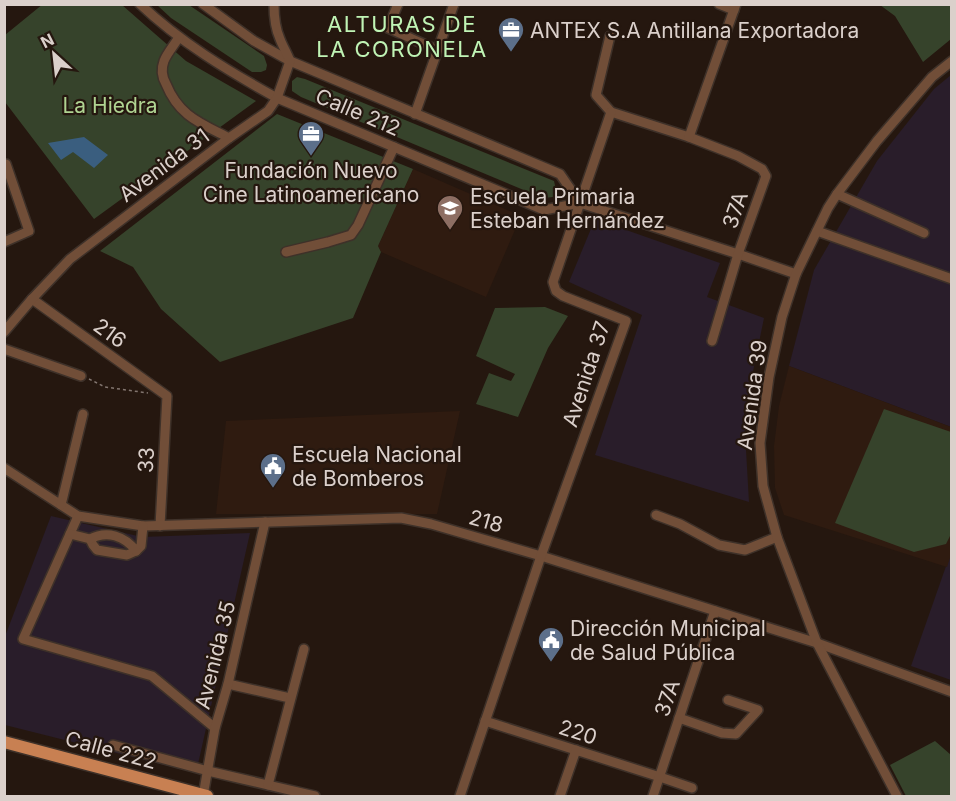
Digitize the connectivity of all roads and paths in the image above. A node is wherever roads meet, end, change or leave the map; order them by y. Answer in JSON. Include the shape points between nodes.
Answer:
{"nodes":[{"id":1,"x":140,"y":4,"type":"edge"},
{"id":2,"x":203,"y":4,"type":"edge"},
{"id":3,"x":220,"y":4,"type":"edge"},
{"id":4,"x":274,"y":4,"type":"edge"},
{"id":5,"x":398,"y":4,"type":"edge"},
{"id":6,"x":454,"y":4,"type":"edge"},
{"id":7,"x":719,"y":4,"type":"edge"},
{"id":8,"x":735,"y":7,"type":"edge"},
{"id":9,"x":218,"y":15,"type":"junction"},
{"id":10,"x":610,"y":36,"type":"dead end"},
{"id":11,"x":179,"y":37,"type":"junction"},
{"id":12,"x":437,"y":50,"type":"junction"},
{"id":13,"x":951,"y":61,"type":"edge"},
{"id":14,"x":290,"y":62,"type":"junction"},
{"id":15,"x":277,"y":98,"type":"junction"},
{"id":16,"x":610,"y":112,"type":"junction"},
{"id":17,"x":415,"y":114,"type":"junction"},
{"id":18,"x":689,"y":137,"type":"junction"},
{"id":19,"x":229,"y":138,"type":"junction"},
{"id":20,"x":394,"y":147,"type":"junction"},
{"id":21,"x":6,"y":164,"type":"edge"},
{"id":22,"x":837,"y":194,"type":"junction"},
{"id":23,"x":580,"y":203,"type":"junction"},
{"id":24,"x":816,"y":231,"type":"junction"},
{"id":25,"x":924,"y":233,"type":"dead end"},
{"id":26,"x":4,"y":242,"type":"edge"},
{"id":27,"x":286,"y":252,"type":"dead end"},
{"id":28,"x":738,"y":254,"type":"junction"},
{"id":29,"x":796,"y":274,"type":"junction"},
{"id":30,"x":951,"y":279,"type":"edge"},
{"id":31,"x":32,"y":299,"type":"junction"},
{"id":32,"x":7,"y":327,"type":"edge"},
{"id":33,"x":712,"y":340,"type":"dead end"},
{"id":34,"x":4,"y":349,"type":"edge"},
{"id":35,"x":81,"y":376,"type":"joint"},
{"id":36,"x":167,"y":396,"type":"junction"},
{"id":37,"x":83,"y":414,"type":"dead end"},
{"id":38,"x":4,"y":468,"type":"edge"},
{"id":39,"x":61,"y":505,"type":"junction"},
{"id":40,"x":656,"y":515,"type":"dead end"},
{"id":41,"x":78,"y":516,"type":"junction"},
{"id":42,"x":265,"y":522,"type":"junction"},
{"id":43,"x":143,"y":526,"type":"junction"},
{"id":44,"x":160,"y":526,"type":"junction"},
{"id":45,"x":70,"y":534,"type":"junction"},
{"id":46,"x":777,"y":537,"type":"junction"},
{"id":47,"x":90,"y":539,"type":"junction"},
{"id":48,"x":136,"y":551,"type":"junction"},
{"id":49,"x":541,"y":556,"type":"junction"},
{"id":50,"x":715,"y":611,"type":"junction"},
{"id":51,"x":817,"y":643,"type":"junction"},
{"id":52,"x":304,"y":649,"type":"dead end"},
{"id":53,"x":228,"y":684,"type":"junction"},
{"id":54,"x":951,"y":692,"type":"edge"},
{"id":55,"x":290,"y":698,"type":"junction"},
{"id":56,"x":728,"y":700,"type":"dead end"},
{"id":57,"x":679,"y":718,"type":"junction"},
{"id":58,"x":485,"y":721,"type":"junction"},
{"id":59,"x":215,"y":728,"type":"junction"},
{"id":60,"x":4,"y":742,"type":"edge"},
{"id":61,"x":113,"y":745,"type":"dead end"},
{"id":62,"x":576,"y":750,"type":"junction"},
{"id":63,"x":208,"y":771,"type":"junction"},
{"id":64,"x":660,"y":777,"type":"junction"},
{"id":65,"x":268,"y":785,"type":"junction"},
{"id":66,"x":692,"y":788,"type":"dead end"},
{"id":67,"x":204,"y":796,"type":"edge"},
{"id":68,"x":315,"y":796,"type":"edge"},
{"id":69,"x":460,"y":796,"type":"edge"},
{"id":70,"x":560,"y":796,"type":"edge"},
{"id":71,"x":653,"y":796,"type":"edge"},
{"id":72,"x":897,"y":796,"type":"edge"}],
"edges":[{"from":1,"to":11,"type":"street","name":"Calle 212"},
{"from":2,"to":9,"type":"street","name":"Calle 212"},
{"from":3,"to":9,"type":"street"},
{"from":4,"to":14,"type":"street","via":[[279,38]]},
{"from":5,"to":12,"type":"street","via":[[388,28]]},
{"from":6,"to":12,"type":"street"},
{"from":7,"to":8,"type":"street"},
{"from":8,"to":18,"type":"street"},
{"from":9,"to":14,"type":"street","name":"Calle 212"},
{"from":10,"to":16,"type":"street","via":[[596,95]]},
{"from":11,"to":15,"type":"street","name":"Calle 212","via":[[234,75]]},
{"from":11,"to":19,"type":"street","via":[[163,62],[162,76],[171,97],[182,111]]},
{"from":12,"to":17,"type":"street"},
{"from":13,"to":22,"type":"street","name":"Avenida 39","via":[[932,76],[876,141]]},
{"from":14,"to":15,"type":"street","name":"Avenida 31"},
{"from":14,"to":17,"type":"street","name":"Calle 212"},
{"from":15,"to":19,"type":"street","name":"Avenida 31","via":[[268,111]]},
{"from":15,"to":20,"type":"street","name":"Calle 212"},
{"from":16,"to":18,"type":"street"},
{"from":16,"to":23,"type":"street","name":"Avenida 37"},
{"from":17,"to":23,"type":"street","name":"Calle 212","via":[[560,174]]},
{"from":18,"to":28,"type":"street","name":"37A","via":[[762,168],[766,176]]},
{"from":19,"to":31,"type":"street","name":"Avenida 31","via":[[70,259]]},
{"from":20,"to":23,"type":"street","name":"Calle 212","via":[[544,210]]},
{"from":20,"to":27,"type":"street","via":[[351,235]]},
{"from":21,"to":26,"type":"street","via":[[29,231]]},
{"from":22,"to":24,"type":"street","name":"Avenida 39"},
{"from":22,"to":25,"type":"street"},
{"from":23,"to":28,"type":"street","name":"Calle 212"},
{"from":23,"to":49,"type":"street","name":"Avenida 37","via":[[553,282],[556,291],[626,321]]},
{"from":24,"to":29,"type":"street","name":"Avenida 39"},
{"from":24,"to":30,"type":"street"},
{"from":28,"to":29,"type":"street","name":"Calle 212"},
{"from":28,"to":33,"type":"street","name":"37A"},
{"from":29,"to":46,"type":"street","name":"Avenida 39","via":[[769,377],[760,443],[763,486]]},
{"from":31,"to":32,"type":"street","name":"Avenida 31"},
{"from":31,"to":36,"type":"street","name":"216"},
{"from":34,"to":35,"type":"street"},
{"from":35,"to":36,"type":"path","via":[[105,387]]},
{"from":36,"to":44,"type":"street","name":"33"},
{"from":37,"to":39,"type":"street"},
{"from":38,"to":39,"type":"street","name":"218"},
{"from":39,"to":41,"type":"street","name":"218"},
{"from":40,"to":46,"type":"street","via":[[719,544],[745,550]]},
{"from":41,"to":43,"type":"street","name":"218"},
{"from":41,"to":45,"type":"street"},
{"from":42,"to":44,"type":"street","name":"218"},
{"from":42,"to":49,"type":"street","name":"218","via":[[401,518]]},
{"from":42,"to":53,"type":"street","name":"Avenida 35"},
{"from":43,"to":44,"type":"street","name":"218"},
{"from":43,"to":48,"type":"street","via":[[141,546]]},
{"from":45,"to":47,"type":"street"},
{"from":45,"to":59,"type":"street","via":[[23,639],[152,676]]},
{"from":46,"to":51,"type":"street","name":"Avenida 39"},
{"from":47,"to":48,"type":"street","via":[[99,534],[125,539]]},
{"from":47,"to":48,"type":"street","via":[[97,550],[127,555]]},
{"from":49,"to":50,"type":"street","name":"218"},
{"from":49,"to":58,"type":"street","name":"Avenida 37"},
{"from":50,"to":51,"type":"street","name":"218"},
{"from":50,"to":57,"type":"street","name":"37A"},
{"from":51,"to":54,"type":"street","name":"218"},
{"from":51,"to":72,"type":"street","name":"Avenida 39"},
{"from":52,"to":55,"type":"street"},
{"from":53,"to":55,"type":"street"},
{"from":53,"to":59,"type":"street","name":"Avenida 35"},
{"from":55,"to":65,"type":"street"},
{"from":56,"to":57,"type":"street","via":[[758,710],[736,734]]},
{"from":57,"to":64,"type":"street","name":"37A"},
{"from":58,"to":62,"type":"street","name":"220"},
{"from":58,"to":69,"type":"street","name":"Avenida 37"},
{"from":59,"to":63,"type":"street","name":"Avenida 35"},
{"from":60,"to":67,"type":"main road","name":"Calle 222"},
{"from":61,"to":63,"type":"street"},
{"from":62,"to":64,"type":"street","name":"220"},
{"from":62,"to":70,"type":"street"},
{"from":63,"to":65,"type":"street"},
{"from":63,"to":67,"type":"street","name":"Avenida 35"},
{"from":64,"to":66,"type":"street","name":"220"},
{"from":64,"to":71,"type":"street","name":"37A"},
{"from":65,"to":68,"type":"street"}]}
